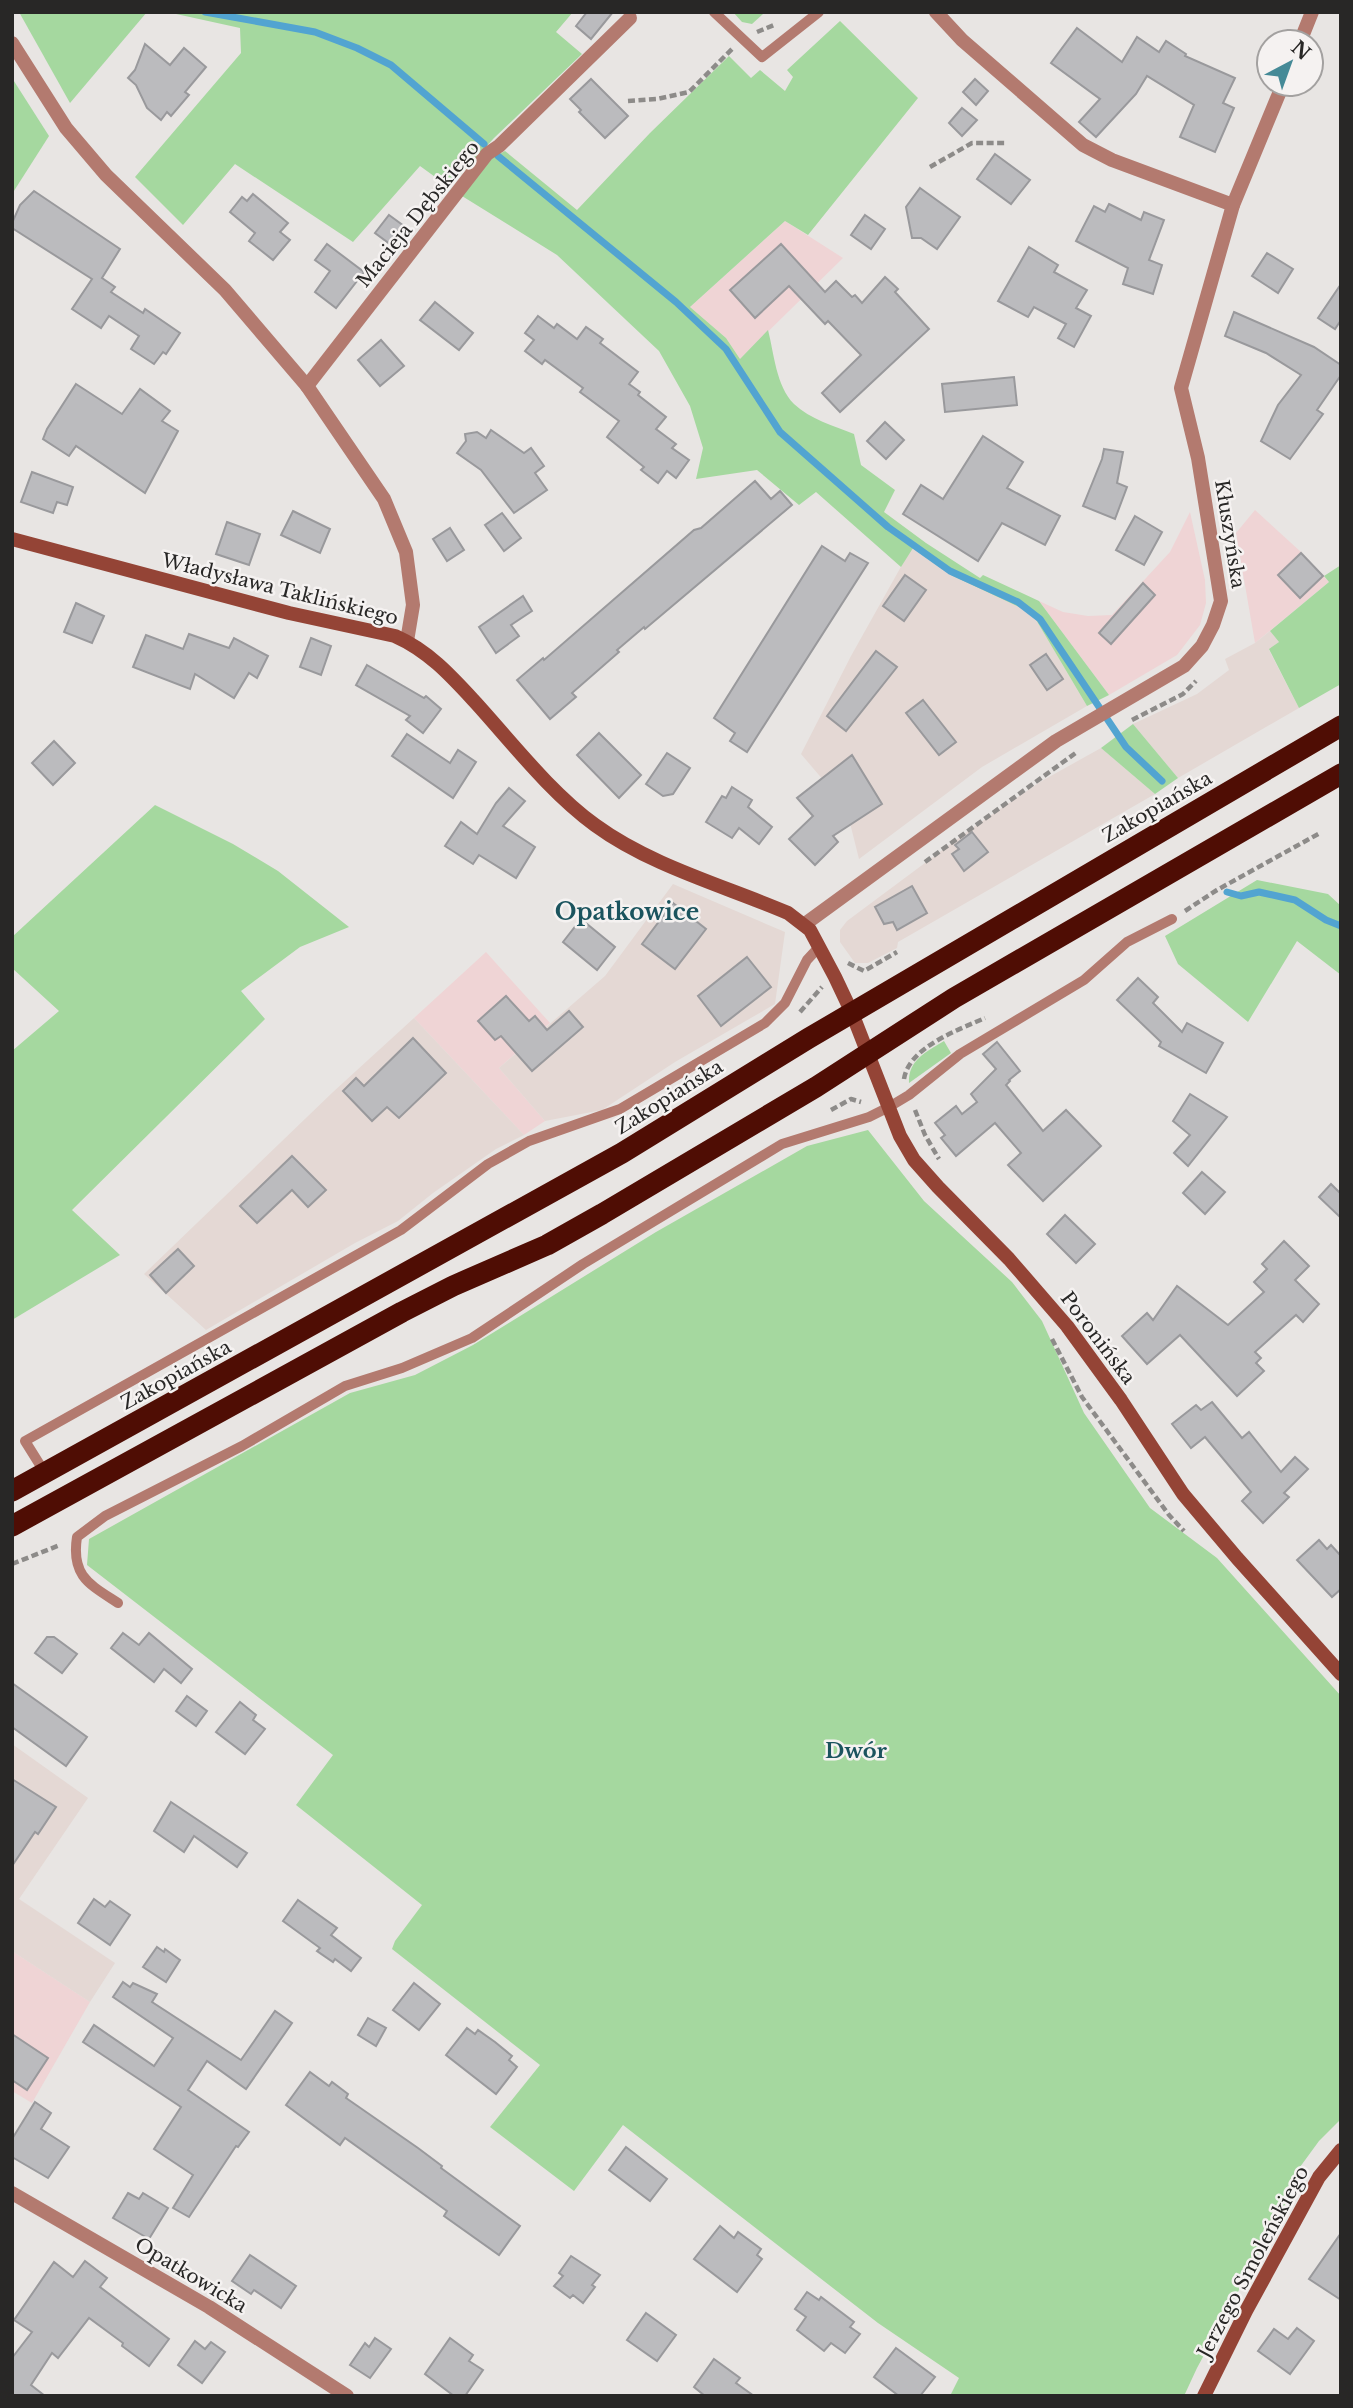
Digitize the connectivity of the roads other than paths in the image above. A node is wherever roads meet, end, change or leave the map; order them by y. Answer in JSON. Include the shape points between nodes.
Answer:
{"nodes":[{"id":1,"x":714,"y":12,"type":"edge"},
{"id":2,"x":819,"y":12,"type":"edge"},
{"id":3,"x":936,"y":12,"type":"edge"},
{"id":4,"x":634,"y":15,"type":"edge"},
{"id":5,"x":12,"y":43,"type":"edge"},
{"id":6,"x":1277,"y":98,"type":"edge"},
{"id":7,"x":1233,"y":205,"type":"junction"},
{"id":8,"x":307,"y":386,"type":"junction"},
{"id":9,"x":12,"y":539,"type":"edge"},
{"id":10,"x":407,"y":641,"type":"junction"},
{"id":11,"x":1341,"y":726,"type":"edge"},
{"id":12,"x":1341,"y":774,"type":"edge"},
{"id":13,"x":1172,"y":919,"type":"road end"},
{"id":14,"x":805,"y":924,"type":"junction"},
{"id":15,"x":819,"y":947,"type":"junction"},
{"id":16,"x":852,"y":1013,"type":"junction"},
{"id":17,"x":867,"y":1054,"type":"junction"},
{"id":18,"x":889,"y":1107,"type":"junction"},
{"id":19,"x":45,"y":1474,"type":"junction"},
{"id":20,"x":12,"y":1491,"type":"edge"},
{"id":21,"x":12,"y":1526,"type":"edge"},
{"id":22,"x":118,"y":1603,"type":"dead end"},
{"id":23,"x":1341,"y":1674,"type":"edge"},
{"id":24,"x":1341,"y":2150,"type":"edge"},
{"id":25,"x":12,"y":2193,"type":"edge"},
{"id":26,"x":347,"y":2396,"type":"edge"},
{"id":27,"x":1204,"y":2396,"type":"edge"}],
"edges":[{"from":1,"to":2,"type":"lane","via":[[745,34],[762,57]]},
{"from":3,"to":7,"type":"street","via":[[1083,145]]},
{"from":4,"to":8,"type":"street","name":"Macieja Dębskiego","via":[[487,154]]},
{"from":5,"to":8,"type":"street","via":[[66,128],[106,175],[225,290]]},
{"from":6,"to":7,"type":"street","name":"Kłuszyńska"},
{"from":7,"to":14,"type":"street","name":"Kłuszyńska","via":[[1181,388],[1198,458],[1221,601],[1202,646],[1184,666],[1056,741]]},
{"from":8,"to":10,"type":"street","via":[[384,499],[404,547],[413,605]]},
{"from":9,"to":10,"type":"street","name":"Władysława Taklińskiego"},
{"from":10,"to":14,"type":"street","name":"Władysława Taklińskiego","via":[[443,667],[559,794],[594,825],[635,850]]},
{"from":11,"to":16,"type":"highway","name":"Zakopiańska"},
{"from":12,"to":17,"type":"highway","via":[[954,998]]},
{"from":13,"to":18,"type":"lane","via":[[1127,942],[1084,980],[960,1054]]},
{"from":14,"to":15,"type":"street"},
{"from":15,"to":16,"type":"street"},
{"from":15,"to":19,"type":"lane","via":[[807,960],[785,1003],[765,1023],[620,1109],[520,1146],[488,1164],[401,1230],[25,1441]]},
{"from":16,"to":17,"type":"street","name":"Poronińska"},
{"from":16,"to":19,"type":"highway","name":"Zakopiańska","via":[[560,1189]]},
{"from":17,"to":18,"type":"street","name":"Poronińska"},
{"from":17,"to":21,"type":"highway","via":[[579,1227],[424,1300]]},
{"from":18,"to":22,"type":"lane","via":[[782,1144],[583,1264],[472,1338],[345,1386],[242,1446],[105,1516],[77,1537],[74,1556],[87,1582]]},
{"from":18,"to":23,"type":"street","name":"Poronińska","via":[[914,1160],[1067,1326],[1192,1506]]},
{"from":19,"to":20,"type":"highway","name":"Zakopiańska"},
{"from":24,"to":27,"type":"street","name":"Jerzego Smoleńskiego","via":[[1319,2177]]},
{"from":25,"to":26,"type":"street","name":"Opatkowicka","via":[[209,2307]]}]}
